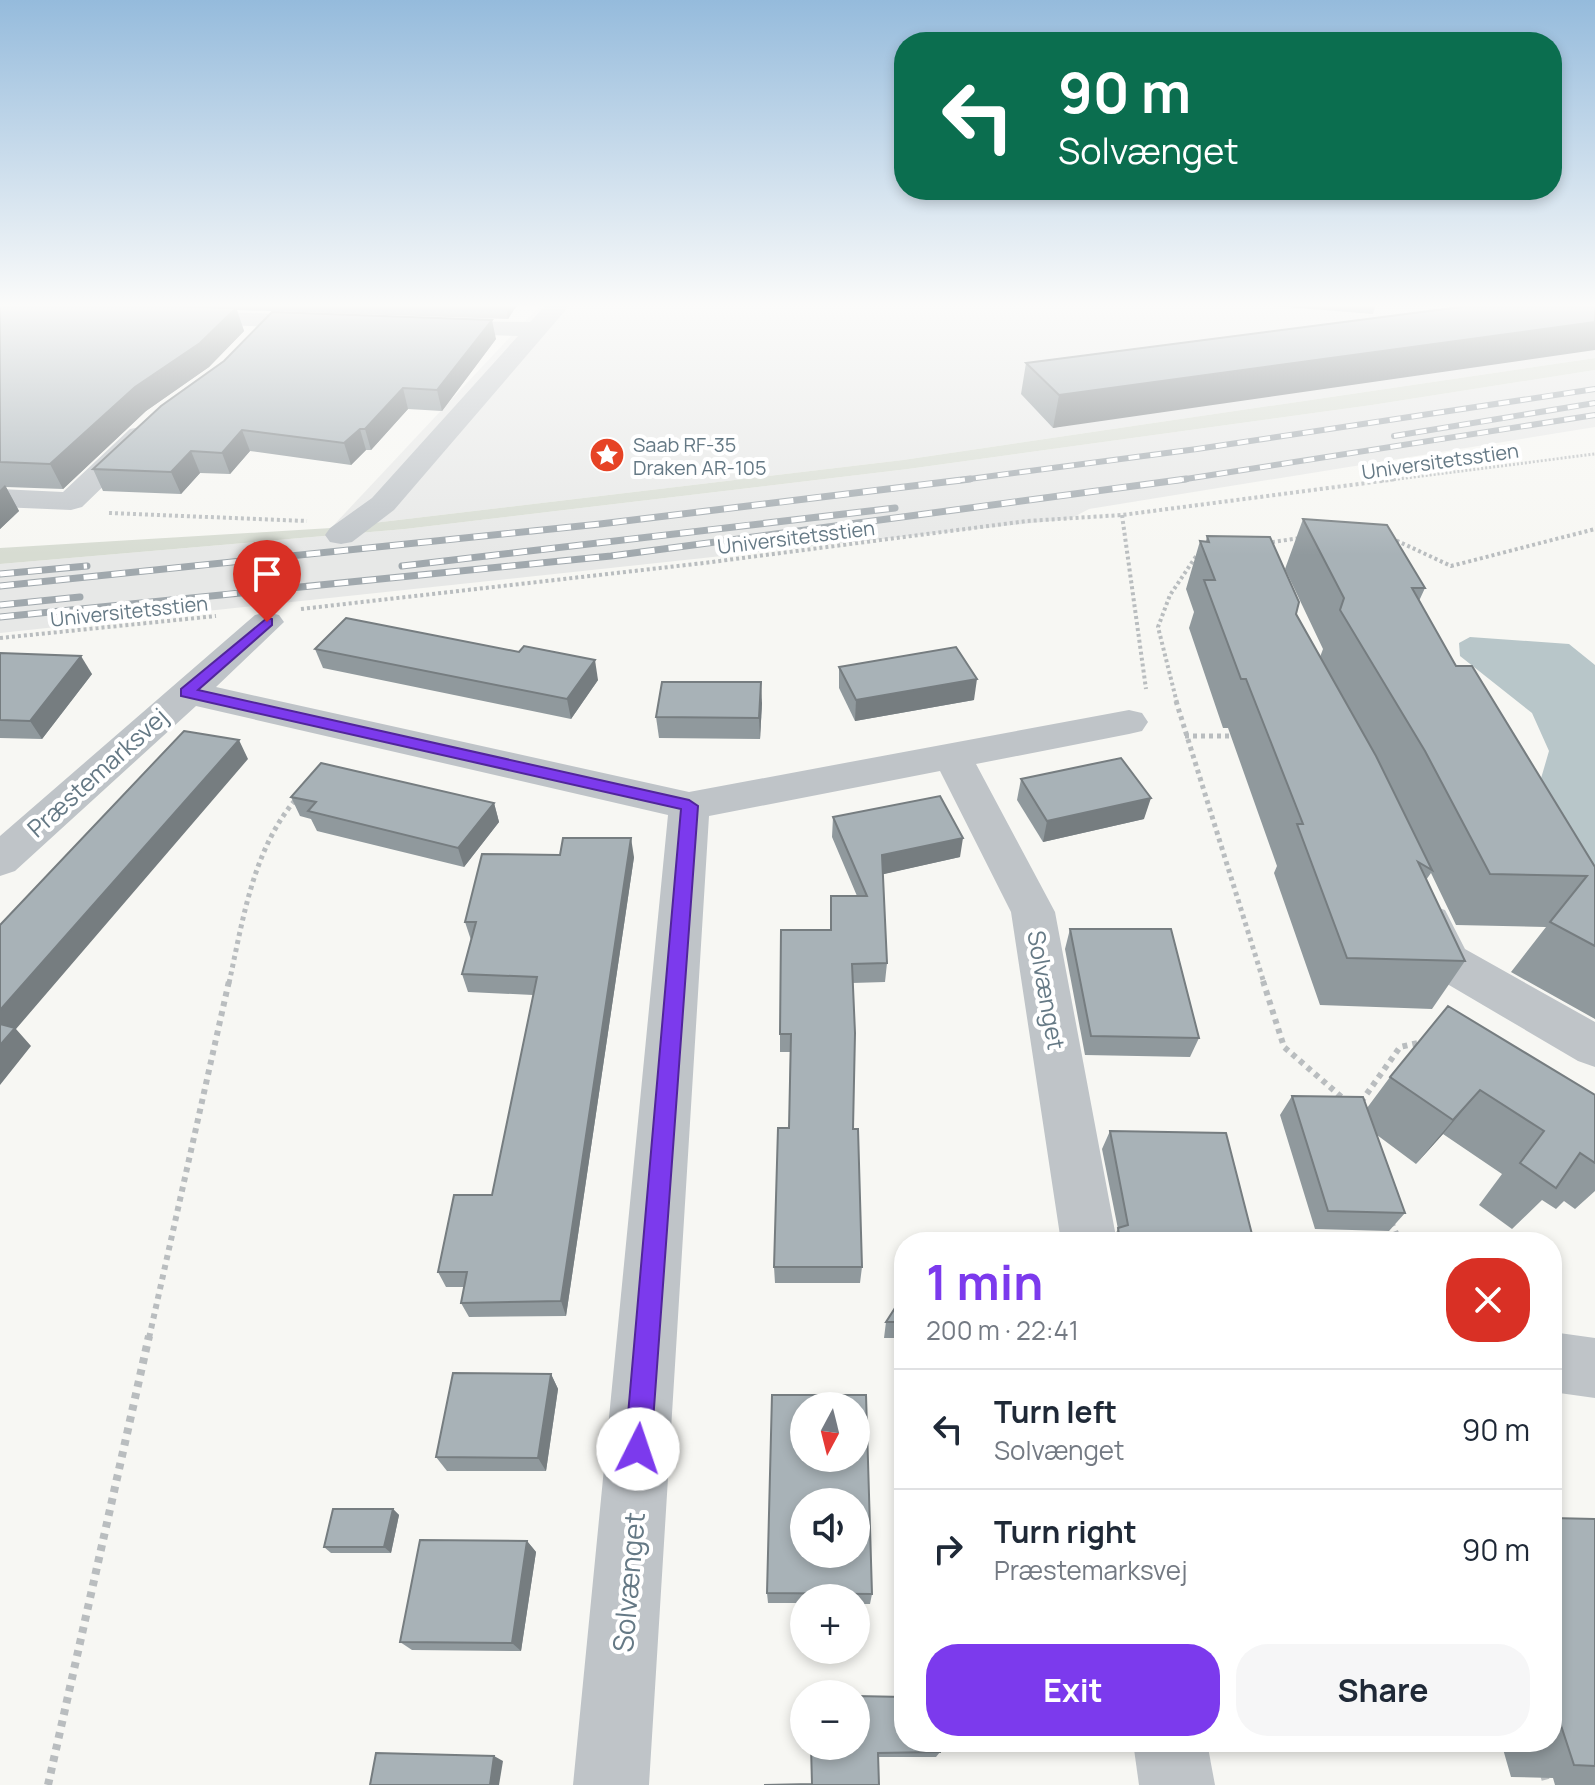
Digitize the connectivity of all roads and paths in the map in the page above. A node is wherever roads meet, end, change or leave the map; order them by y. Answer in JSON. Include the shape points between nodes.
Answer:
{"nodes":[{"id":1,"x":485,"y":388,"type":"edge"},
{"id":2,"x":158,"y":419,"type":"edge"},
{"id":3,"x":1595,"y":454,"type":"edge"},
{"id":4,"x":0,"y":498,"type":"edge"},
{"id":5,"x":71,"y":501,"type":"junction"},
{"id":6,"x":318,"y":513,"type":"dead end"},
{"id":7,"x":1122,"y":515,"type":"junction"},
{"id":8,"x":1595,"y":529,"type":"edge"},
{"id":9,"x":341,"y":535,"type":"dead end"},
{"id":10,"x":1385,"y":535,"type":"edge"},
{"id":11,"x":1314,"y":536,"type":"edge"},
{"id":12,"x":1256,"y":545,"type":"edge"},
{"id":13,"x":1198,"y":554,"type":"dead end"},
{"id":14,"x":221,"y":616,"type":"dead end"},
{"id":15,"x":282,"y":616,"type":"joint"},
{"id":16,"x":0,"y":638,"type":"edge"},
{"id":17,"x":187,"y":692,"type":"junction"},
{"id":18,"x":1129,"y":722,"type":"joint"},
{"id":19,"x":1185,"y":736,"type":"junction"},
{"id":20,"x":1246,"y":736,"type":"edge"},
{"id":21,"x":952,"y":755,"type":"junction"},
{"id":22,"x":300,"y":794,"type":"edge"},
{"id":23,"x":689,"y":806,"type":"junction"},
{"id":24,"x":0,"y":860,"type":"edge"},
{"id":25,"x":1414,"y":890,"type":"edge"},
{"id":26,"x":1504,"y":995,"type":"junction"},
{"id":27,"x":1595,"y":1046,"type":"edge"},
{"id":28,"x":1387,"y":1208,"type":"edge"},
{"id":29,"x":1087,"y":1232,"type":"edge"},
{"id":30,"x":1394,"y":1232,"type":"edge"},
{"id":31,"x":1562,"y":1363,"type":"edge"},
{"id":32,"x":1595,"y":1368,"type":"edge"},
{"id":33,"x":1172,"y":1752,"type":"edge"},
{"id":34,"x":1539,"y":1756,"type":"dead end"},
{"id":35,"x":48,"y":1785,"type":"edge"},
{"id":36,"x":611,"y":1785,"type":"edge"},
{"id":37,"x":1177,"y":1785,"type":"edge"},
{"id":38,"x":1547,"y":1785,"type":"edge"}],
"edges":[{"from":1,"to":9,"type":"street","via":[[383,504]]},
{"from":2,"to":5,"type":"street"},
{"from":3,"to":7,"type":"path","name":"Universitetsstien"},
{"from":4,"to":5,"type":"street"},
{"from":5,"to":6,"type":"path","via":[[81,512],[96,513],[306,522]]},
{"from":7,"to":15,"type":"path","name":"Universitetsstien","via":[[1027,521]]},
{"from":7,"to":18,"type":"path","via":[[1147,698]]},
{"from":8,"to":10,"type":"path","via":[[1451,566]]},
{"from":11,"to":12,"type":"path"},
{"from":13,"to":19,"type":"path","via":[[1170,595],[1158,627]]},
{"from":14,"to":16,"type":"path","name":"Universitetsstien"},
{"from":15,"to":17,"type":"street","name":"Præstemarksvej"},
{"from":17,"to":23,"type":"street"},
{"from":17,"to":24,"type":"street","name":"Præstemarksvej"},
{"from":18,"to":21,"type":"street"},
{"from":19,"to":20,"type":"path"},
{"from":19,"to":26,"type":"path","via":[[1284,1047],[1356,1109],[1400,1047],[1449,1037]]},
{"from":21,"to":23,"type":"street"},
{"from":21,"to":29,"type":"street","name":"Solvænget","via":[[1033,912]]},
{"from":22,"to":35,"type":"path","via":[[281,816],[250,889]]},
{"from":23,"to":36,"type":"street","name":"Solvænget"},
{"from":25,"to":26,"type":"street","via":[[1448,962]]},
{"from":26,"to":27,"type":"street"},
{"from":28,"to":30,"type":"path"},
{"from":31,"to":32,"type":"street"},
{"from":33,"to":37,"type":"street"},
{"from":34,"to":38,"type":"path"}]}
